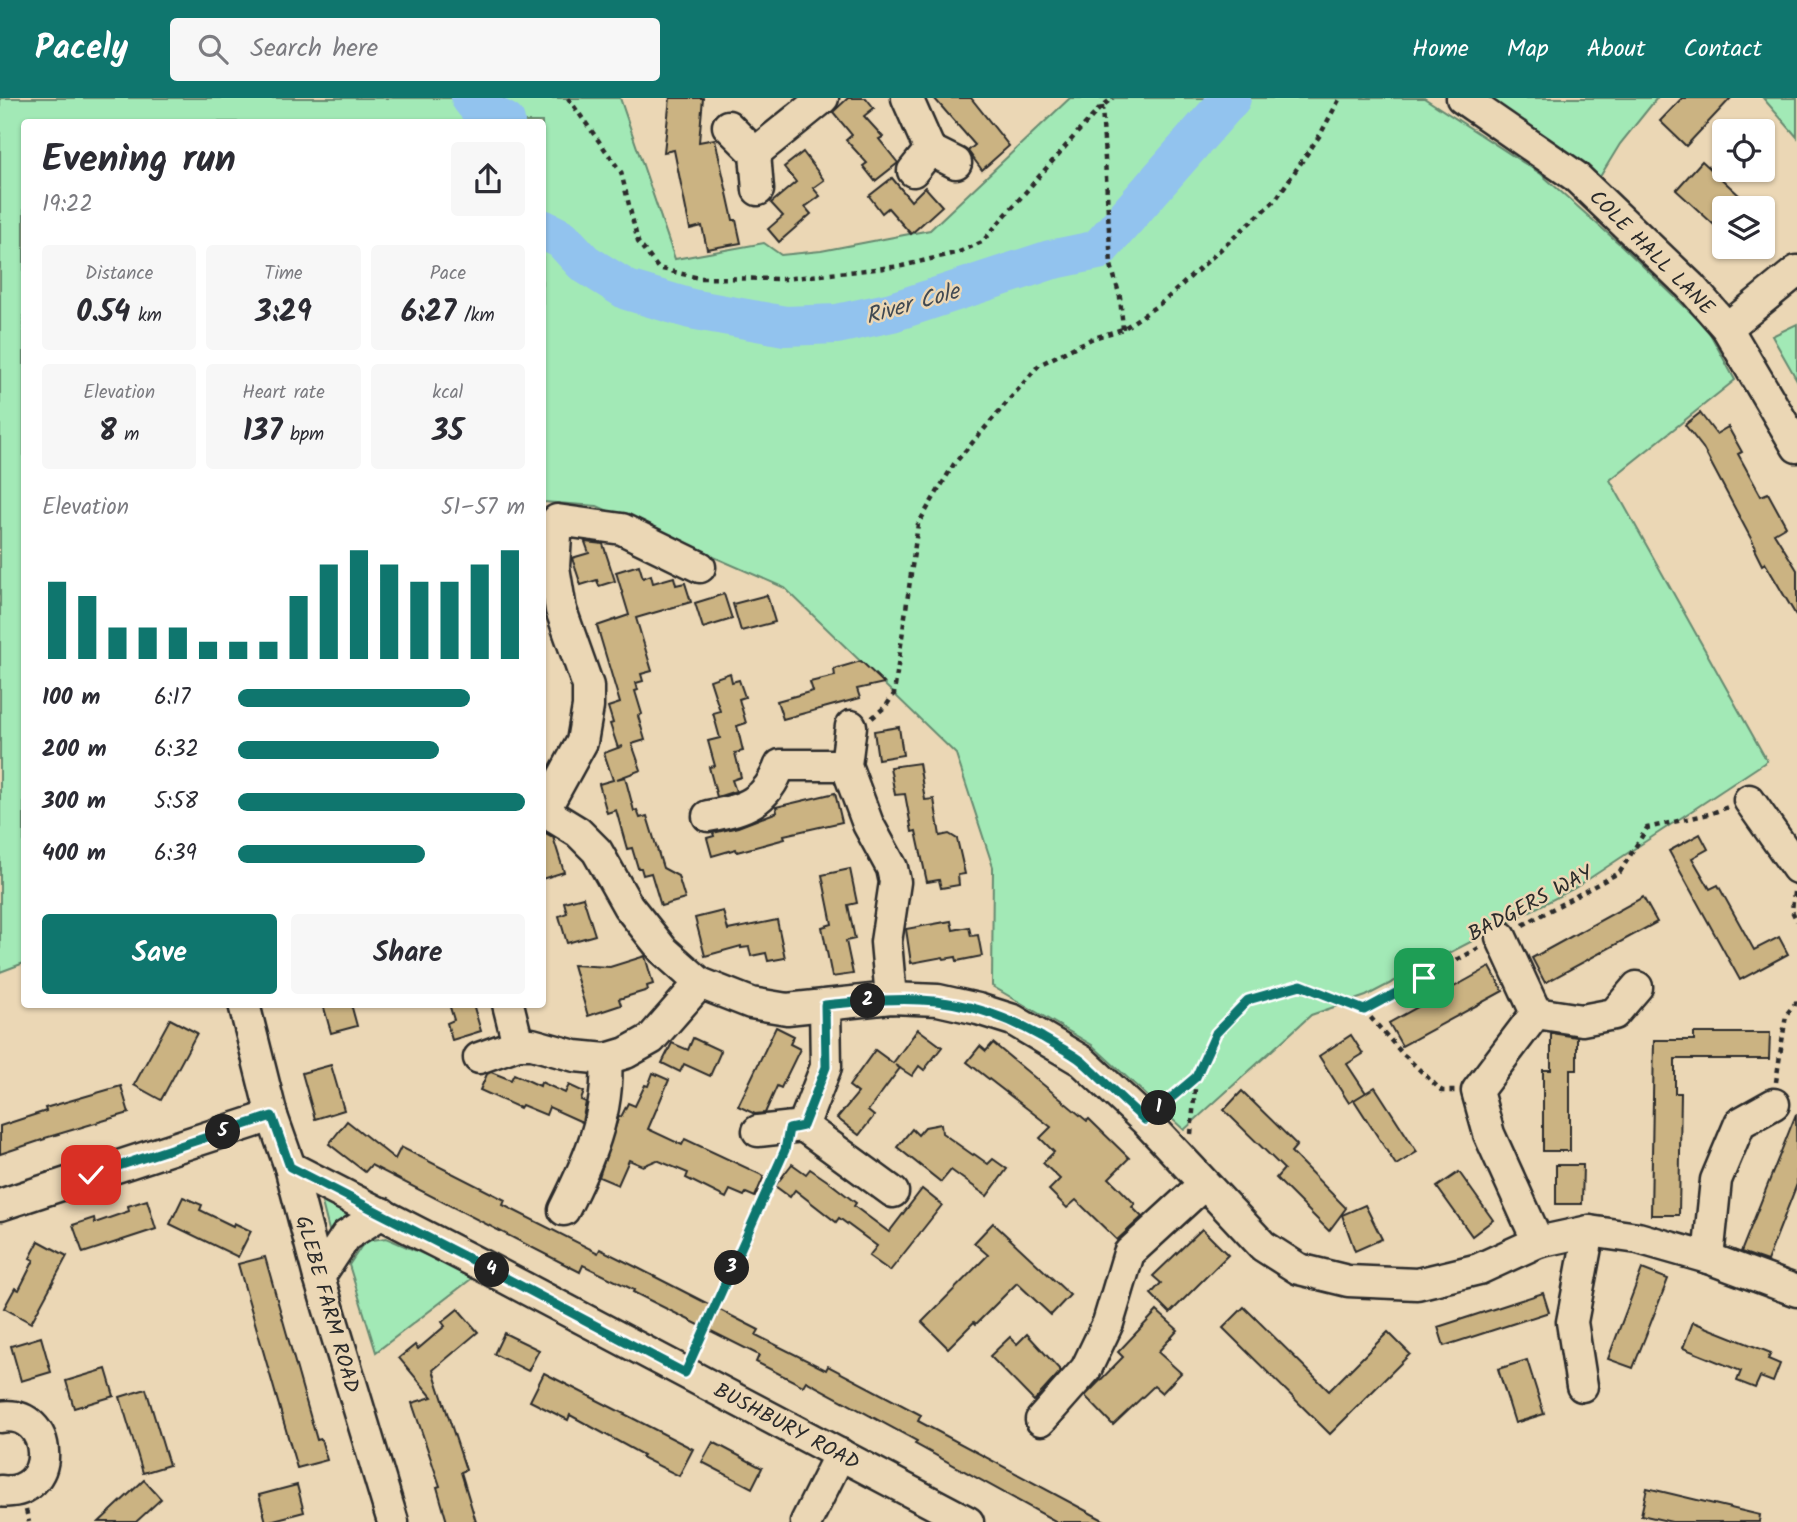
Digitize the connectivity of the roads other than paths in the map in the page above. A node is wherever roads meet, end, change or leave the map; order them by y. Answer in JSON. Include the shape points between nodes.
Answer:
{"nodes":[{"id":1,"x":822,"y":98,"type":"edge"},
{"id":2,"x":906,"y":98,"type":"edge"},
{"id":3,"x":1462,"y":98,"type":"edge"},
{"id":4,"x":728,"y":126,"type":"dead end"},
{"id":5,"x":755,"y":153,"type":"junction"},
{"id":6,"x":956,"y":163,"type":"dead end"},
{"id":7,"x":758,"y":190,"type":"dead end"},
{"id":8,"x":1797,"y":271,"type":"edge"},
{"id":9,"x":1727,"y":328,"type":"junction"},
{"id":10,"x":1797,"y":447,"type":"edge"},
{"id":11,"x":550,"y":519,"type":"edge"},
{"id":12,"x":700,"y":567,"type":"dead end"},
{"id":13,"x":851,"y":726,"type":"road end"},
{"id":14,"x":846,"y":765,"type":"junction"},
{"id":15,"x":1749,"y":800,"type":"road end"},
{"id":16,"x":546,"y":805,"type":"edge"},
{"id":17,"x":546,"y":812,"type":"edge"},
{"id":18,"x":708,"y":816,"type":"dead end"},
{"id":19,"x":1796,"y":879,"type":"edge"},
{"id":20,"x":1501,"y":937,"type":"road end"},
{"id":21,"x":700,"y":983,"type":"junction"},
{"id":22,"x":1637,"y":987,"type":"dead end"},
{"id":23,"x":891,"y":998,"type":"junction"},
{"id":24,"x":825,"y":1005,"type":"junction"},
{"id":25,"x":245,"y":1008,"type":"edge"},
{"id":26,"x":509,"y":1008,"type":"edge"},
{"id":27,"x":1536,"y":1013,"type":"junction"},
{"id":28,"x":518,"y":1044,"type":"junction"},
{"id":29,"x":479,"y":1058,"type":"dead end"},
{"id":30,"x":606,"y":1059,"type":"junction"},
{"id":31,"x":1773,"y":1104,"type":"road end"},
{"id":32,"x":272,"y":1116,"type":"junction"},
{"id":33,"x":796,"y":1128,"type":"junction"},
{"id":34,"x":758,"y":1131,"type":"dead end"},
{"id":35,"x":290,"y":1167,"type":"junction"},
{"id":36,"x":1196,"y":1174,"type":"junction"},
{"id":37,"x":893,"y":1192,"type":"dead end"},
{"id":38,"x":0,"y":1205,"type":"edge"},
{"id":39,"x":564,"y":1210,"type":"dead end"},
{"id":40,"x":382,"y":1213,"type":"junction"},
{"id":41,"x":1589,"y":1231,"type":"junction"},
{"id":42,"x":1538,"y":1242,"type":"junction"},
{"id":43,"x":1708,"y":1258,"type":"junction"},
{"id":44,"x":319,"y":1277,"type":"junction"},
{"id":45,"x":1797,"y":1291,"type":"edge"},
{"id":46,"x":1582,"y":1386,"type":"dead end"},
{"id":47,"x":0,"y":1417,"type":"edge"},
{"id":48,"x":1041,"y":1420,"type":"dead end"},
{"id":49,"x":840,"y":1454,"type":"junction"},
{"id":50,"x":0,"y":1491,"type":"edge"},
{"id":51,"x":393,"y":1522,"type":"edge"},
{"id":52,"x":806,"y":1522,"type":"edge"},
{"id":53,"x":968,"y":1522,"type":"edge"}],
"edges":[{"from":1,"to":5,"type":"street"},
{"from":2,"to":6,"type":"street","via":[[921,160]]},
{"from":3,"to":9,"type":"street","name":"COLE HALL LANE","via":[[1575,176],[1690,286]]},
{"from":4,"to":5,"type":"street"},
{"from":5,"to":7,"type":"street"},
{"from":8,"to":9,"type":"street"},
{"from":9,"to":10,"type":"street","name":"COLE HALL LANE"},
{"from":11,"to":12,"type":"street","via":[[622,529]]},
{"from":11,"to":16,"type":"street","via":[[561,610],[589,686],[582,741]]},
{"from":13,"to":14,"type":"street"},
{"from":14,"to":18,"type":"street","via":[[780,765],[774,783],[759,798],[737,811]]},
{"from":14,"to":23,"type":"street","via":[[895,882],[886,942]]},
{"from":15,"to":19,"type":"street"},
{"from":17,"to":21,"type":"street","via":[[578,832],[597,851],[628,906],[663,950]]},
{"from":20,"to":27,"type":"street"},
{"from":21,"to":24,"type":"street","via":[[751,1003],[787,1009]]},
{"from":21,"to":30,"type":"street","via":[[651,1039]]},
{"from":22,"to":27,"type":"street","via":[[1614,1014],[1582,1020]]},
{"from":23,"to":24,"type":"street"},
{"from":23,"to":36,"type":"street","via":[[939,1000],[1013,1020],[1082,1061]]},
{"from":24,"to":33,"type":"street","via":[[826,1067]]},
{"from":25,"to":32,"type":"street","name":"GLEBE FARM ROAD"},
{"from":26,"to":28,"type":"street"},
{"from":27,"to":42,"type":"street","via":[[1476,1091],[1489,1133]]},
{"from":28,"to":29,"type":"street"},
{"from":28,"to":30,"type":"street"},
{"from":30,"to":39,"type":"street","via":[[599,1129]]},
{"from":31,"to":43,"type":"street","via":[[1740,1123],[1716,1180]]},
{"from":32,"to":35,"type":"street","name":"GLEBE FARM ROAD"},
{"from":32,"to":38,"type":"street"},
{"from":33,"to":34,"type":"street"},
{"from":33,"to":37,"type":"street"},
{"from":35,"to":40,"type":"street","name":"BUSHBURY ROAD"},
{"from":35,"to":44,"type":"street","name":"GLEBE FARM ROAD"},
{"from":36,"to":42,"type":"street","via":[[1263,1245],[1299,1269],[1348,1281],[1418,1284],[1479,1269]]},
{"from":36,"to":48,"type":"street","via":[[1129,1253],[1108,1323],[1086,1369]]},
{"from":40,"to":44,"type":"street","via":[[346,1236]]},
{"from":40,"to":49,"type":"street","name":"BUSHBURY ROAD"},
{"from":41,"to":42,"type":"street"},
{"from":41,"to":43,"type":"street","via":[[1638,1238]]},
{"from":41,"to":46,"type":"street","via":[[1572,1322]]},
{"from":43,"to":45,"type":"street"},
{"from":44,"to":51,"type":"street","name":"GLEBE FARM ROAD"},
{"from":47,"to":50,"type":"street","via":[[28,1423],[37,1431],[44,1453],[43,1465],[29,1484]]},
{"from":49,"to":52,"type":"street"},
{"from":49,"to":53,"type":"street","name":"BUSHBURY ROAD"}]}
